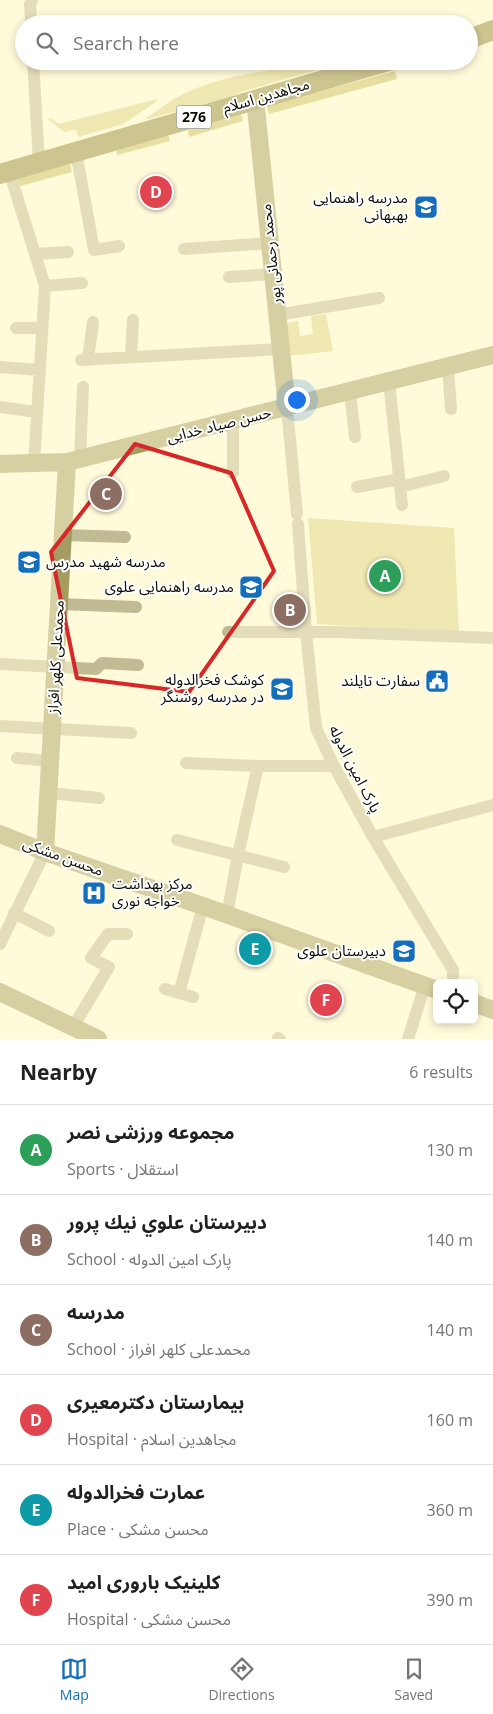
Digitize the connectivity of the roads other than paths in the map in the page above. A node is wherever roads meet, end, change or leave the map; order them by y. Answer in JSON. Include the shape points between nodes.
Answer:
{"nodes":[{"id":1,"x":32,"y":0,"type":"edge"},
{"id":2,"x":31,"y":15,"type":"edge"},
{"id":3,"x":492,"y":32,"type":"edge"},
{"id":4,"x":478,"y":36,"type":"edge"},
{"id":5,"x":34,"y":70,"type":"edge"},
{"id":6,"x":357,"y":70,"type":"edge"},
{"id":7,"x":255,"y":99,"type":"junction"},
{"id":8,"x":76,"y":152,"type":"junction"},
{"id":9,"x":39,"y":162,"type":"junction"},
{"id":10,"x":4,"y":172,"type":"edge"},
{"id":11,"x":270,"y":243,"type":"junction"},
{"id":12,"x":119,"y":246,"type":"dead end"},
{"id":13,"x":184,"y":249,"type":"dead end"},
{"id":14,"x":68,"y":252,"type":"dead end"},
{"id":15,"x":35,"y":254,"type":"junction"},
{"id":16,"x":273,"y":274,"type":"junction"},
{"id":17,"x":230,"y":277,"type":"dead end"},
{"id":18,"x":82,"y":283,"type":"dead end"},
{"id":19,"x":45,"y":286,"type":"junction"},
{"id":20,"x":379,"y":298,"type":"dead end"},
{"id":21,"x":277,"y":315,"type":"junction"},
{"id":22,"x":133,"y":320,"type":"dead end"},
{"id":23,"x":93,"y":322,"type":"dead end"},
{"id":24,"x":16,"y":328,"type":"dead end"},
{"id":25,"x":42,"y":328,"type":"junction"},
{"id":26,"x":281,"y":349,"type":"junction"},
{"id":27,"x":493,"y":355,"type":"edge"},
{"id":28,"x":131,"y":357,"type":"junction"},
{"id":29,"x":0,"y":367,"type":"edge"},
{"id":30,"x":448,"y":367,"type":"junction"},
{"id":31,"x":40,"y":370,"type":"junction"},
{"id":32,"x":389,"y":381,"type":"junction"},
{"id":33,"x":83,"y":387,"type":"dead end"},
{"id":34,"x":350,"y":391,"type":"junction"},
{"id":35,"x":0,"y":407,"type":"edge"},
{"id":36,"x":287,"y":408,"type":"junction"},
{"id":37,"x":451,"y":409,"type":"dead end"},
{"id":38,"x":37,"y":412,"type":"junction"},
{"id":39,"x":233,"y":420,"type":"junction"},
{"id":40,"x":355,"y":437,"type":"dead end"},
{"id":41,"x":74,"y":460,"type":"junction"},
{"id":42,"x":34,"y":463,"type":"junction"},
{"id":43,"x":0,"y":464,"type":"edge"},
{"id":44,"x":233,"y":473,"type":"dead end"},
{"id":45,"x":444,"y":476,"type":"dead end"},
{"id":46,"x":400,"y":483,"type":"junction"},
{"id":47,"x":357,"y":487,"type":"dead end"},
{"id":48,"x":402,"y":505,"type":"dead end"},
{"id":49,"x":63,"y":535,"type":"junction"},
{"id":50,"x":125,"y":537,"type":"dead end"},
{"id":51,"x":59,"y":604,"type":"junction"},
{"id":52,"x":136,"y":607,"type":"dead end"},
{"id":53,"x":228,"y":632,"type":"dead end"},
{"id":54,"x":306,"y":632,"type":"junction"},
{"id":55,"x":493,"y":638,"type":"edge"},
{"id":56,"x":0,"y":664,"type":"edge"},
{"id":57,"x":138,"y":666,"type":"dead end"},
{"id":58,"x":56,"y":667,"type":"junction"},
{"id":59,"x":0,"y":726,"type":"edge"},
{"id":60,"x":52,"y":729,"type":"junction"},
{"id":61,"x":131,"y":733,"type":"dead end"},
{"id":62,"x":17,"y":758,"type":"dead end"},
{"id":63,"x":50,"y":761,"type":"junction"},
{"id":64,"x":186,"y":763,"type":"dead end"},
{"id":65,"x":258,"y":766,"type":"junction"},
{"id":66,"x":334,"y":766,"type":"junction"},
{"id":67,"x":48,"y":793,"type":"junction"},
{"id":68,"x":99,"y":798,"type":"dead end"},
{"id":69,"x":493,"y":805,"type":"edge"},
{"id":70,"x":0,"y":834,"type":"edge"},
{"id":71,"x":373,"y":837,"type":"junction"},
{"id":72,"x":177,"y":840,"type":"dead end"},
{"id":73,"x":45,"y":852,"type":"junction"},
{"id":74,"x":238,"y":855,"type":"junction"},
{"id":75,"x":284,"y":867,"type":"dead end"},
{"id":76,"x":203,"y":906,"type":"junction"},
{"id":77,"x":14,"y":913,"type":"junction"},
{"id":78,"x":227,"y":914,"type":"junction"},
{"id":79,"x":49,"y":931,"type":"dead end"},
{"id":80,"x":127,"y":934,"type":"dead end"},
{"id":81,"x":0,"y":944,"type":"edge"},
{"id":82,"x":453,"y":976,"type":"dead end"},
{"id":83,"x":431,"y":987,"type":"edge"},
{"id":84,"x":165,"y":989,"type":"dead end"},
{"id":85,"x":0,"y":992,"type":"edge"},
{"id":86,"x":179,"y":993,"type":"junction"},
{"id":87,"x":193,"y":997,"type":"dead end"},
{"id":88,"x":478,"y":1004,"type":"edge"},
{"id":89,"x":493,"y":1010,"type":"edge"},
{"id":90,"x":73,"y":1027,"type":"junction"},
{"id":91,"x":98,"y":1039,"type":"edge"},
{"id":92,"x":408,"y":1039,"type":"edge"}],
"edges":[{"from":1,"to":2,"type":"street"},
{"from":3,"to":4,"type":"main road"},
{"from":5,"to":9,"type":"street"},
{"from":6,"to":7,"type":"main road","name":"مجاهدین اسلام","number":"276"},
{"from":7,"to":8,"type":"main road","name":"مجاهدین اسلام","number":"276"},
{"from":7,"to":11,"type":"street","name":"محمد رحمانی پور"},
{"from":8,"to":9,"type":"main road","name":"مجاهدین اسلام","number":"276"},
{"from":8,"to":12,"type":"street","via":[[94,250]]},
{"from":9,"to":10,"type":"main road","name":"مجاهدین اسلام","number":"276"},
{"from":10,"to":15,"type":"street"},
{"from":11,"to":13,"type":"street"},
{"from":11,"to":16,"type":"street","name":"محمد رحمانی پور"},
{"from":14,"to":15,"type":"street"},
{"from":15,"to":19,"type":"street"},
{"from":16,"to":17,"type":"street"},
{"from":16,"to":21,"type":"street","name":"محمد رحمانی پور"},
{"from":18,"to":19,"type":"street"},
{"from":19,"to":25,"type":"street"},
{"from":20,"to":21,"type":"street"},
{"from":21,"to":26,"type":"street","name":"محمد رحمانی پور"},
{"from":22,"to":28,"type":"street"},
{"from":23,"to":28,"type":"street","via":[[84,360]]},
{"from":24,"to":25,"type":"street"},
{"from":25,"to":31,"type":"street"},
{"from":26,"to":28,"type":"street"},
{"from":26,"to":36,"type":"street","name":"محمد رحمانی پور"},
{"from":27,"to":30,"type":"street","name":"حسن صیاد خدایی"},
{"from":29,"to":31,"type":"street"},
{"from":30,"to":32,"type":"street","name":"حسن صیاد خدایی"},
{"from":30,"to":37,"type":"street"},
{"from":31,"to":38,"type":"street"},
{"from":32,"to":34,"type":"street","name":"حسن صیاد خدایی"},
{"from":32,"to":46,"type":"street"},
{"from":33,"to":41,"type":"street"},
{"from":34,"to":36,"type":"street","name":"حسن صیاد خدایی"},
{"from":34,"to":40,"type":"street"},
{"from":35,"to":38,"type":"street"},
{"from":36,"to":39,"type":"street","name":"حسن صیاد خدایی"},
{"from":36,"to":54,"type":"street","name":"پارک امین الدوله"},
{"from":38,"to":42,"type":"street"},
{"from":39,"to":41,"type":"street","name":"حسن صیاد خدایی"},
{"from":39,"to":44,"type":"street"},
{"from":41,"to":42,"type":"street","name":"حسن صیاد خدایی"},
{"from":41,"to":49,"type":"street","name":"محمدعلی کلهر افراز"},
{"from":42,"to":43,"type":"street","name":"حسن صیاد خدایی"},
{"from":45,"to":46,"type":"street"},
{"from":46,"to":47,"type":"street"},
{"from":46,"to":48,"type":"street"},
{"from":49,"to":50,"type":"street"},
{"from":49,"to":51,"type":"street","name":"محمدعلی کلهر افراز"},
{"from":51,"to":52,"type":"street"},
{"from":51,"to":58,"type":"street","name":"محمدعلی کلهر افراز"},
{"from":53,"to":54,"type":"street"},
{"from":54,"to":55,"type":"street"},
{"from":54,"to":66,"type":"street","name":"پارک امین الدوله","via":[[316,728]]},
{"from":56,"to":58,"type":"street"},
{"from":57,"to":58,"type":"street","via":[[102,663],[96,669]]},
{"from":58,"to":60,"type":"street","name":"محمدعلی کلهر افراز"},
{"from":59,"to":60,"type":"street"},
{"from":60,"to":61,"type":"street"},
{"from":60,"to":63,"type":"street","name":"محمدعلی کلهر افراز"},
{"from":62,"to":63,"type":"street"},
{"from":63,"to":67,"type":"street","name":"محمدعلی کلهر افراز"},
{"from":64,"to":65,"type":"street"},
{"from":65,"to":66,"type":"street"},
{"from":65,"to":74,"type":"street"},
{"from":66,"to":71,"type":"street","name":"پارک امین الدوله"},
{"from":67,"to":68,"type":"street"},
{"from":67,"to":73,"type":"street","name":"محمدعلی کلهر افراز"},
{"from":69,"to":71,"type":"street"},
{"from":70,"to":73,"type":"street","name":"محسن مشکی"},
{"from":71,"to":82,"type":"street","name":"پارک امین الدوله"},
{"from":72,"to":74,"type":"street"},
{"from":73,"to":76,"type":"street","name":"محسن مشکی"},
{"from":73,"to":77,"type":"street"},
{"from":74,"to":75,"type":"street"},
{"from":74,"to":78,"type":"street"},
{"from":76,"to":78,"type":"street","name":"محسن مشکی"},
{"from":76,"to":86,"type":"street"},
{"from":77,"to":79,"type":"street"},
{"from":77,"to":81,"type":"street"},
{"from":78,"to":83,"type":"street","name":"محسن مشکی"},
{"from":80,"to":90,"type":"street","via":[[108,934],[92,958],[109,967]]},
{"from":83,"to":92,"type":"street"},
{"from":84,"to":86,"type":"street"},
{"from":85,"to":90,"type":"street"},
{"from":86,"to":87,"type":"street"},
{"from":88,"to":89,"type":"street"},
{"from":90,"to":91,"type":"street"}]}
